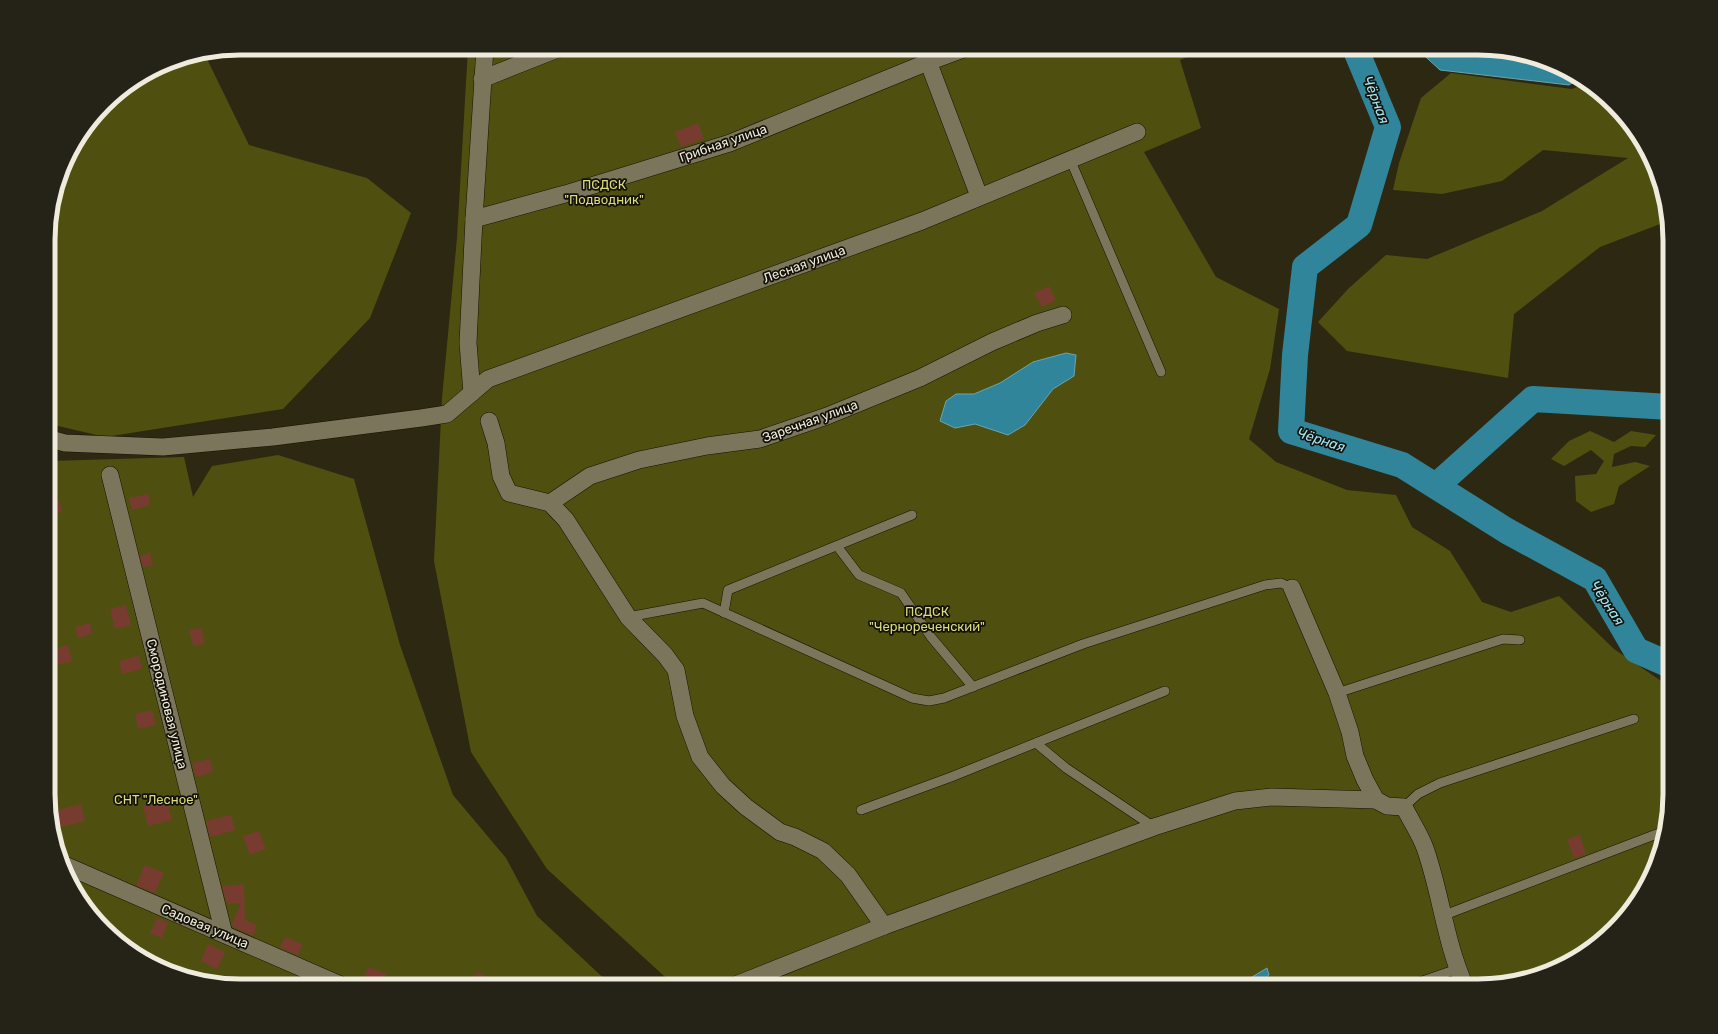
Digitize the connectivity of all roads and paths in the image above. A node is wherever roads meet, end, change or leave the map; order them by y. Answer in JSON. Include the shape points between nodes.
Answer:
{"nodes":[{"id":1,"x":484,"y":55,"type":"edge"},
{"id":2,"x":542,"y":55,"type":"edge"},
{"id":3,"x":925,"y":55,"type":"edge"},
{"id":4,"x":482,"y":79,"type":"junction"},
{"id":5,"x":1136,"y":132,"type":"dead end"},
{"id":6,"x":1070,"y":159,"type":"junction"},
{"id":7,"x":979,"y":196,"type":"junction"},
{"id":8,"x":474,"y":218,"type":"junction"},
{"id":9,"x":1063,"y":315,"type":"dead end"},
{"id":10,"x":1161,"y":372,"type":"dead end"},
{"id":11,"x":472,"y":393,"type":"junction"},
{"id":12,"x":489,"y":421,"type":"dead end"},
{"id":13,"x":55,"y":440,"type":"edge"},
{"id":14,"x":110,"y":475,"type":"dead end"},
{"id":15,"x":550,"y":503,"type":"junction"},
{"id":16,"x":912,"y":515,"type":"dead end"},
{"id":17,"x":837,"y":546,"type":"junction"},
{"id":18,"x":1292,"y":588,"type":"joint"},
{"id":19,"x":724,"y":613,"type":"junction"},
{"id":20,"x":628,"y":618,"type":"junction"},
{"id":21,"x":1520,"y":640,"type":"dead end"},
{"id":22,"x":973,"y":687,"type":"junction"},
{"id":23,"x":1165,"y":691,"type":"dead end"},
{"id":24,"x":1337,"y":693,"type":"junction"},
{"id":25,"x":1634,"y":719,"type":"dead end"},
{"id":26,"x":1036,"y":743,"type":"junction"},
{"id":27,"x":1376,"y":800,"type":"junction"},
{"id":28,"x":1404,"y":807,"type":"junction"},
{"id":29,"x":861,"y":810,"type":"dead end"},
{"id":30,"x":1154,"y":827,"type":"junction"},
{"id":31,"x":1658,"y":833,"type":"edge"},
{"id":32,"x":70,"y":867,"type":"edge"},
{"id":33,"x":1442,"y":916,"type":"junction"},
{"id":34,"x":884,"y":926,"type":"junction"},
{"id":35,"x":224,"y":934,"type":"junction"},
{"id":36,"x":1457,"y":969,"type":"junction"},
{"id":37,"x":327,"y":979,"type":"edge"},
{"id":38,"x":751,"y":979,"type":"edge"},
{"id":39,"x":1428,"y":979,"type":"edge"},
{"id":40,"x":1462,"y":979,"type":"edge"}],
"edges":[{"from":1,"to":4,"type":"street"},
{"from":2,"to":4,"type":"street"},
{"from":3,"to":7,"type":"street"},
{"from":3,"to":8,"type":"street","name":"Грибная улица","via":[[730,143],[565,194]]},
{"from":4,"to":8,"type":"street"},
{"from":5,"to":6,"type":"street","name":"Лесная улица"},
{"from":6,"to":7,"type":"street","name":"Лесная улица"},
{"from":6,"to":10,"type":"lane"},
{"from":7,"to":11,"type":"street","name":"Лесная улица","via":[[922,221],[488,379]]},
{"from":8,"to":11,"type":"street","via":[[468,343]]},
{"from":9,"to":15,"type":"street","name":"Заречная улица","via":[[1036,322],[920,378],[814,421],[760,439],[707,446],[639,460],[590,476]]},
{"from":11,"to":13,"type":"street","name":"Лесная улица","via":[[447,414],[273,437],[163,447]]},
{"from":12,"to":15,"type":"street","via":[[496,443],[501,476],[509,493]]},
{"from":14,"to":35,"type":"street","name":"Смородиновая улица"},
{"from":15,"to":20,"type":"street","via":[[566,520]]},
{"from":16,"to":17,"type":"lane"},
{"from":17,"to":19,"type":"lane","via":[[728,590]]},
{"from":17,"to":22,"type":"lane","via":[[859,575],[901,593],[931,637]]},
{"from":18,"to":22,"type":"lane","via":[[1281,583],[1265,585],[1083,644]]},
{"from":18,"to":24,"type":"street"},
{"from":19,"to":20,"type":"lane","via":[[703,603]]},
{"from":19,"to":22,"type":"lane","via":[[912,698],[929,701]]},
{"from":20,"to":34,"type":"street","via":[[665,655],[676,670],[684,716],[700,756],[723,786],[780,832],[823,851],[848,875]]},
{"from":21,"to":24,"type":"lane","via":[[1502,639]]},
{"from":23,"to":26,"type":"lane"},
{"from":24,"to":27,"type":"street","via":[[1355,756]]},
{"from":25,"to":28,"type":"lane","via":[[1440,783],[1418,794]]},
{"from":26,"to":29,"type":"lane"},
{"from":26,"to":30,"type":"lane","via":[[1066,768]]},
{"from":27,"to":28,"type":"street","via":[[1387,806]]},
{"from":27,"to":30,"type":"street","via":[[1272,797],[1235,801]]},
{"from":28,"to":33,"type":"street","via":[[1424,847]]},
{"from":30,"to":34,"type":"street"},
{"from":31,"to":33,"type":"lane"},
{"from":32,"to":35,"type":"street","name":"Садовая улица"},
{"from":33,"to":36,"type":"street"},
{"from":34,"to":38,"type":"street"},
{"from":35,"to":37,"type":"street","name":"Садовая улица"},
{"from":36,"to":39,"type":"lane"},
{"from":36,"to":40,"type":"street"}]}
